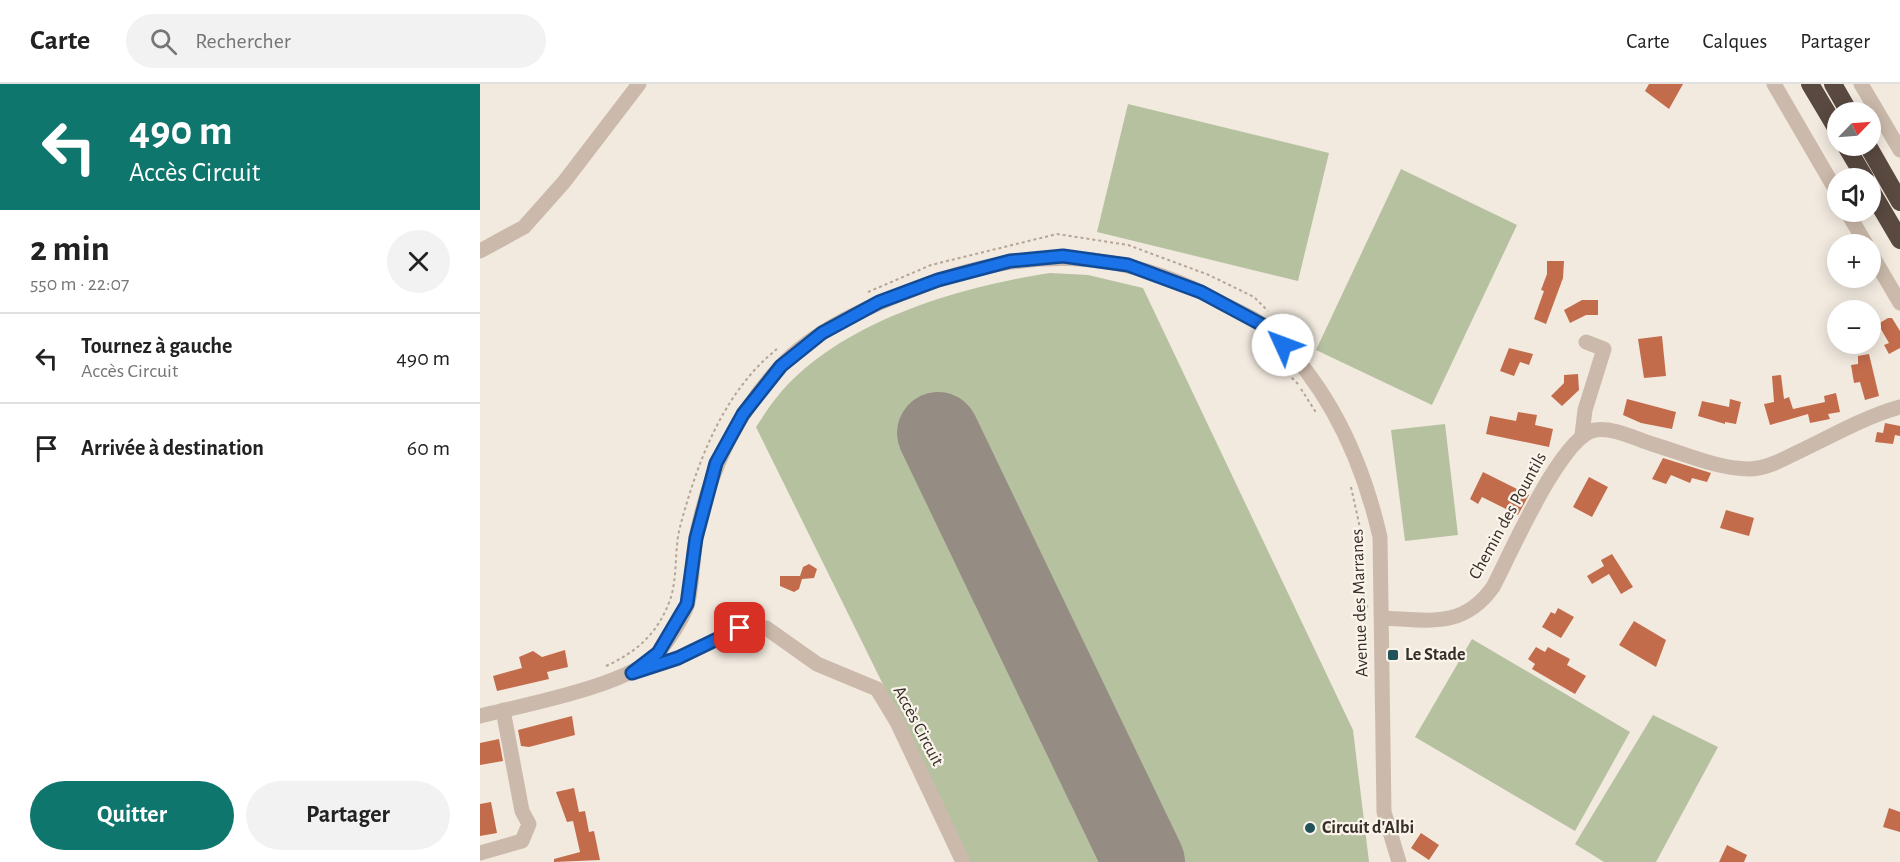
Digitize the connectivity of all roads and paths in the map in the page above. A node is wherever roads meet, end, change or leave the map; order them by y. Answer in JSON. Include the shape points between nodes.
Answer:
{"nodes":[{"id":1,"x":639,"y":84,"type":"edge"},
{"id":2,"x":1774,"y":84,"type":"edge"},
{"id":3,"x":1810,"y":84,"type":"edge"},
{"id":4,"x":1833,"y":84,"type":"edge"},
{"id":5,"x":1861,"y":84,"type":"edge"},
{"id":6,"x":1843,"y":102,"type":"edge"},
{"id":7,"x":1827,"y":113,"type":"edge"},
{"id":8,"x":1900,"y":150,"type":"edge"},
{"id":9,"x":1874,"y":156,"type":"edge"},
{"id":10,"x":1827,"y":175,"type":"edge"},
{"id":11,"x":1900,"y":202,"type":"edge"},
{"id":12,"x":1881,"y":208,"type":"edge"},
{"id":13,"x":1900,"y":240,"type":"edge"},
{"id":14,"x":480,"y":251,"type":"edge"},
{"id":15,"x":1881,"y":271,"type":"edge"},
{"id":16,"x":865,"y":294,"type":"dead end"},
{"id":17,"x":1900,"y":303,"type":"edge"},
{"id":18,"x":1264,"y":327,"type":"junction"},
{"id":19,"x":1586,"y":342,"type":"dead end"},
{"id":20,"x":779,"y":348,"type":"dead end"},
{"id":21,"x":1900,"y":407,"type":"edge"},
{"id":22,"x":1322,"y":421,"type":"dead end"},
{"id":23,"x":1582,"y":435,"type":"junction"},
{"id":24,"x":1349,"y":480,"type":"dead end"},
{"id":25,"x":1383,"y":613,"type":"junction"},
{"id":26,"x":599,"y":670,"type":"dead end"},
{"id":27,"x":632,"y":673,"type":"junction"},
{"id":28,"x":503,"y":710,"type":"junction"},
{"id":29,"x":480,"y":716,"type":"edge"},
{"id":30,"x":480,"y":853,"type":"edge"},
{"id":31,"x":963,"y":862,"type":"edge"},
{"id":32,"x":1399,"y":862,"type":"edge"}],
"edges":[{"from":1,"to":14,"type":"street","via":[[525,226]]},
{"from":2,"to":10,"type":"street"},
{"from":3,"to":7,"type":"highway"},
{"from":4,"to":6,"type":"highway"},
{"from":5,"to":8,"type":"street"},
{"from":9,"to":11,"type":"highway"},
{"from":12,"to":13,"type":"highway"},
{"from":15,"to":17,"type":"street"},
{"from":16,"to":18,"type":"path","via":[[931,265],[1057,234],[1128,245],[1209,274],[1254,297],[1268,310]]},
{"from":18,"to":22,"type":"path","via":[[1260,346],[1298,384]]},
{"from":18,"to":25,"type":"street","name":"Avenue des Marranes","via":[[1313,379],[1342,425],[1360,465],[1380,537]]},
{"from":18,"to":27,"type":"street","name":"Avenue des Marranes","via":[[1201,292],[1128,265],[1063,256],[1010,261],[938,280],[879,302],[822,333],[781,366],[743,414],[716,463],[696,538],[687,604],[658,653]]},
{"from":19,"to":23,"type":"street","via":[[1604,350],[1585,410]]},
{"from":20,"to":26,"type":"path","via":[[738,391],[699,463],[679,530],[670,599],[649,640]]},
{"from":21,"to":23,"type":"street","via":[[1881,412],[1775,463],[1750,469],[1708,461],[1616,432],[1596,430]]},
{"from":23,"to":25,"type":"street","name":"Chemin des Pountils","via":[[1552,473],[1481,604],[1452,615]]},
{"from":24,"to":25,"type":"path","via":[[1362,537],[1364,602],[1367,608]]},
{"from":25,"to":32,"type":"street","name":"Avenue des Marranes","via":[[1384,812]]},
{"from":27,"to":28,"type":"street","name":"Avenue des Marranes"},
{"from":27,"to":31,"type":"street","name":"Accès Circuit","via":[[678,658],[740,628],[766,628],[817,664],[877,689],[897,722]]},
{"from":28,"to":29,"type":"street","name":"Avenue des Marranes"},
{"from":28,"to":30,"type":"street","via":[[522,811],[529,824],[522,841]]}]}
